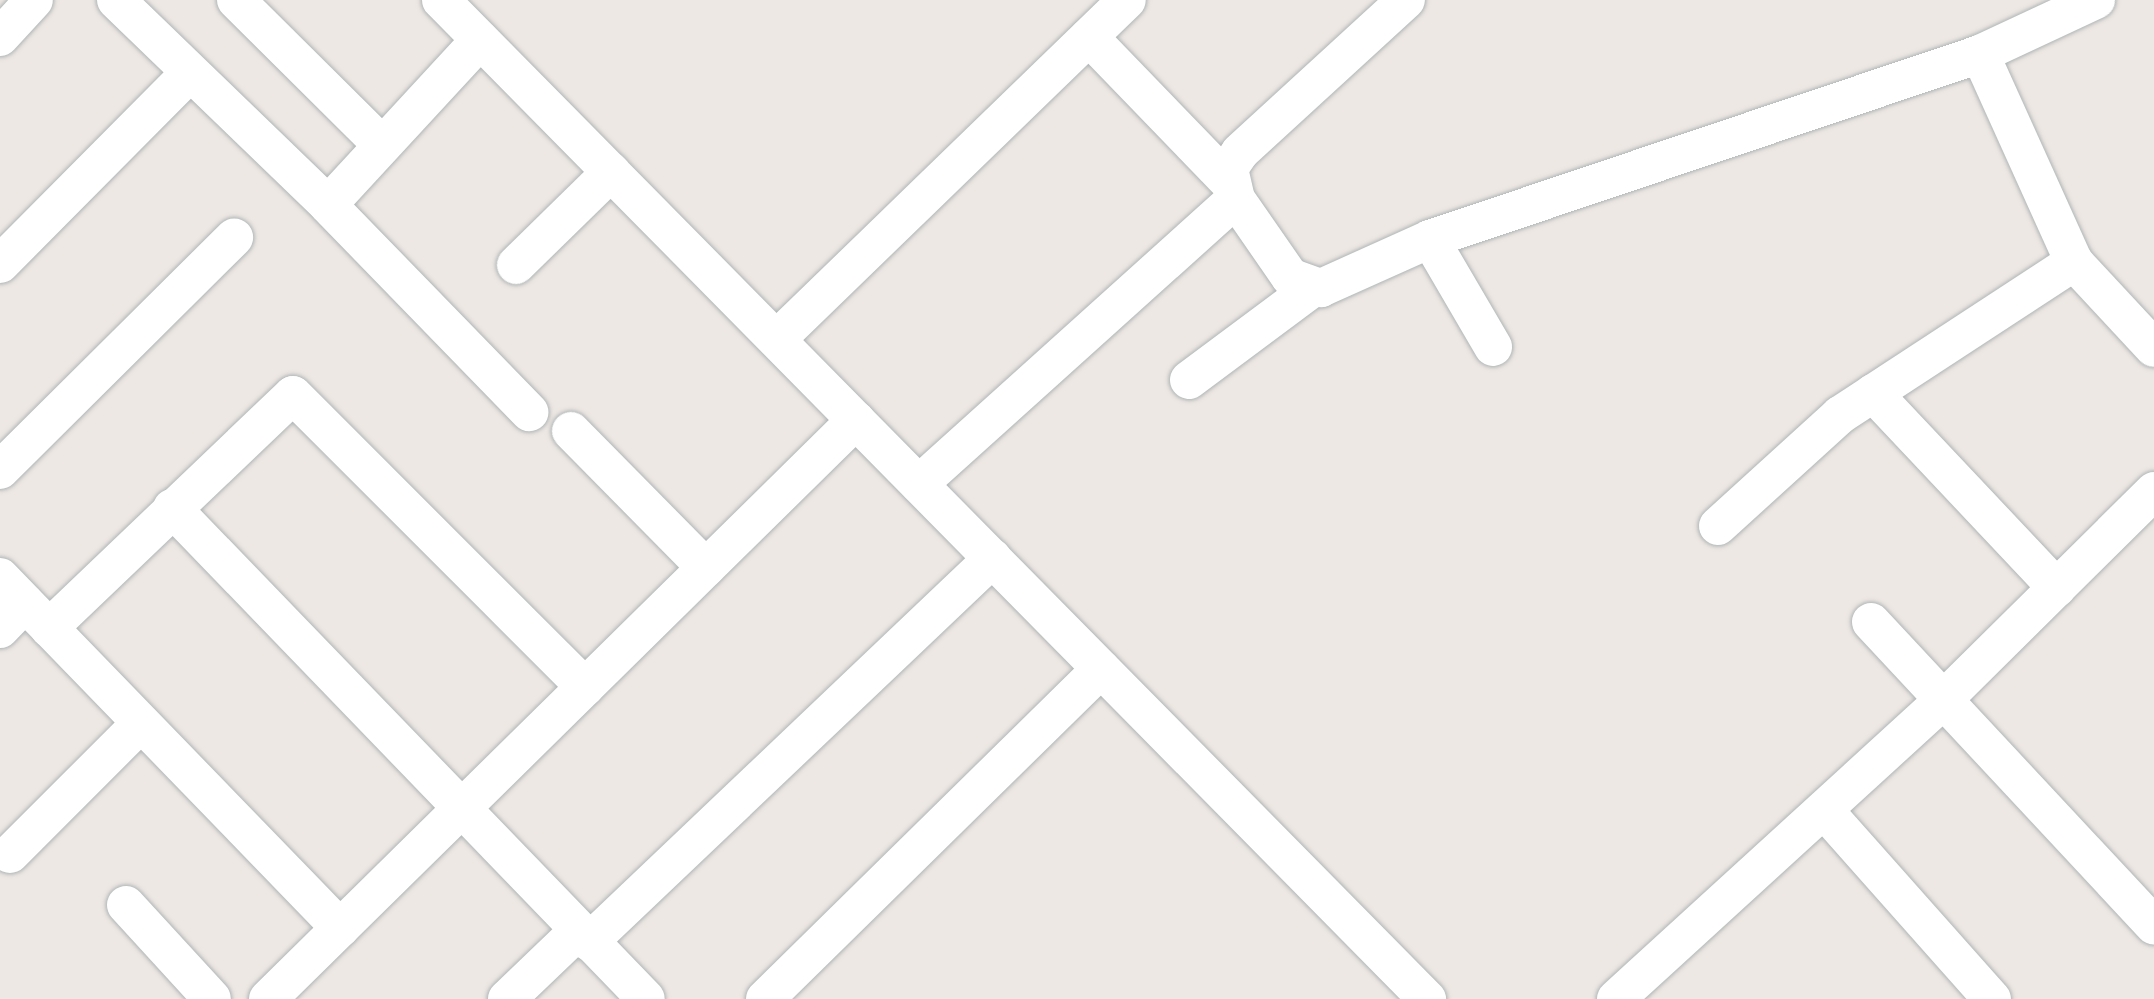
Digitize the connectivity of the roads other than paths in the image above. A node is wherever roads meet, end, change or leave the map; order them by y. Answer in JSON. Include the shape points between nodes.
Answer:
{"nodes":[{"id":1,"x":34,"y":0,"type":"edge"},
{"id":2,"x":116,"y":0,"type":"edge"},
{"id":3,"x":236,"y":0,"type":"edge"},
{"id":4,"x":441,"y":0,"type":"edge"},
{"id":5,"x":1127,"y":0,"type":"edge"},
{"id":6,"x":1406,"y":0,"type":"edge"},
{"id":7,"x":2096,"y":0,"type":"edge"},
{"id":8,"x":0,"y":37,"type":"edge"},
{"id":9,"x":1089,"y":37,"type":"junction"},
{"id":10,"x":480,"y":40,"type":"junction"},
{"id":11,"x":1980,"y":54,"type":"junction"},
{"id":12,"x":190,"y":73,"type":"junction"},
{"id":13,"x":380,"y":143,"type":"junction"},
{"id":14,"x":611,"y":172,"type":"junction"},
{"id":15,"x":1232,"y":190,"type":"junction"},
{"id":16,"x":328,"y":205,"type":"junction"},
{"id":17,"x":234,"y":238,"type":"dead end"},
{"id":18,"x":1430,"y":239,"type":"junction"},
{"id":19,"x":2074,"y":262,"type":"junction"},
{"id":20,"x":0,"y":264,"type":"edge"},
{"id":21,"x":516,"y":265,"type":"dead end"},
{"id":22,"x":1311,"y":289,"type":"junction"},
{"id":23,"x":777,"y":339,"type":"junction"},
{"id":24,"x":1493,"y":347,"type":"dead end"},
{"id":25,"x":2154,"y":348,"type":"edge"},
{"id":26,"x":1189,"y":380,"type":"dead end"},
{"id":27,"x":1873,"y":393,"type":"junction"},
{"id":28,"x":529,"y":412,"type":"dead end"},
{"id":29,"x":856,"y":420,"type":"junction"},
{"id":30,"x":571,"y":431,"type":"dead end"},
{"id":31,"x":0,"y":470,"type":"edge"},
{"id":32,"x":919,"y":484,"type":"junction"},
{"id":33,"x":2154,"y":491,"type":"edge"},
{"id":34,"x":172,"y":508,"type":"junction"},
{"id":35,"x":1718,"y":526,"type":"dead end"},
{"id":36,"x":993,"y":558,"type":"junction"},
{"id":37,"x":706,"y":568,"type":"junction"},
{"id":38,"x":2057,"y":587,"type":"junction"},
{"id":39,"x":19,"y":609,"type":"edge"},
{"id":40,"x":1871,"y":622,"type":"dead end"},
{"id":41,"x":1101,"y":669,"type":"junction"},
{"id":42,"x":585,"y":687,"type":"junction"},
{"id":43,"x":1943,"y":700,"type":"junction"},
{"id":44,"x":141,"y":723,"type":"junction"},
{"id":45,"x":1824,"y":810,"type":"junction"},
{"id":46,"x":459,"y":811,"type":"junction"},
{"id":47,"x":10,"y":854,"type":"dead end"},
{"id":48,"x":126,"y":905,"type":"dead end"},
{"id":49,"x":2154,"y":926,"type":"edge"},
{"id":50,"x":340,"y":928,"type":"junction"},
{"id":51,"x":584,"y":936,"type":"junction"},
{"id":52,"x":212,"y":999,"type":"edge"},
{"id":53,"x":268,"y":999,"type":"edge"},
{"id":54,"x":507,"y":999,"type":"edge"},
{"id":55,"x":646,"y":999,"type":"edge"},
{"id":56,"x":765,"y":999,"type":"edge"},
{"id":57,"x":1427,"y":999,"type":"edge"},
{"id":58,"x":1616,"y":999,"type":"edge"},
{"id":59,"x":1992,"y":999,"type":"edge"}],
"edges":[{"from":1,"to":8,"type":"street"},
{"from":2,"to":12,"type":"street"},
{"from":3,"to":13,"type":"street"},
{"from":4,"to":10,"type":"street"},
{"from":5,"to":9,"type":"street"},
{"from":6,"to":15,"type":"street","via":[[1240,152]]},
{"from":7,"to":11,"type":"street"},
{"from":9,"to":15,"type":"street"},
{"from":9,"to":23,"type":"street"},
{"from":10,"to":13,"type":"street"},
{"from":10,"to":14,"type":"street"},
{"from":11,"to":18,"type":"street"},
{"from":11,"to":19,"type":"street"},
{"from":12,"to":16,"type":"street"},
{"from":12,"to":20,"type":"street"},
{"from":13,"to":16,"type":"street"},
{"from":14,"to":21,"type":"street"},
{"from":14,"to":23,"type":"street"},
{"from":15,"to":22,"type":"street","via":[[1290,277]]},
{"from":15,"to":32,"type":"street"},
{"from":16,"to":28,"type":"street"},
{"from":17,"to":31,"type":"street"},
{"from":18,"to":22,"type":"street"},
{"from":18,"to":24,"type":"street"},
{"from":19,"to":25,"type":"street"},
{"from":19,"to":27,"type":"street"},
{"from":22,"to":26,"type":"street"},
{"from":23,"to":29,"type":"street"},
{"from":27,"to":35,"type":"street"},
{"from":27,"to":38,"type":"street"},
{"from":29,"to":32,"type":"street"},
{"from":29,"to":37,"type":"street"},
{"from":30,"to":37,"type":"street"},
{"from":32,"to":36,"type":"street"},
{"from":33,"to":38,"type":"street"},
{"from":34,"to":39,"type":"street"},
{"from":34,"to":42,"type":"street","via":[[286,397],[302,398]]},
{"from":34,"to":46,"type":"street"},
{"from":36,"to":41,"type":"street"},
{"from":36,"to":51,"type":"street"},
{"from":37,"to":42,"type":"street"},
{"from":38,"to":43,"type":"street"},
{"from":39,"to":44,"type":"street"},
{"from":40,"to":43,"type":"street"},
{"from":41,"to":56,"type":"street"},
{"from":41,"to":57,"type":"street"},
{"from":42,"to":46,"type":"street"},
{"from":43,"to":45,"type":"street"},
{"from":43,"to":49,"type":"street"},
{"from":44,"to":47,"type":"street"},
{"from":44,"to":50,"type":"street"},
{"from":45,"to":58,"type":"street"},
{"from":45,"to":59,"type":"street"},
{"from":46,"to":50,"type":"street"},
{"from":46,"to":51,"type":"street"},
{"from":48,"to":52,"type":"street"},
{"from":50,"to":53,"type":"street"},
{"from":51,"to":54,"type":"street"},
{"from":51,"to":55,"type":"street"}]}
